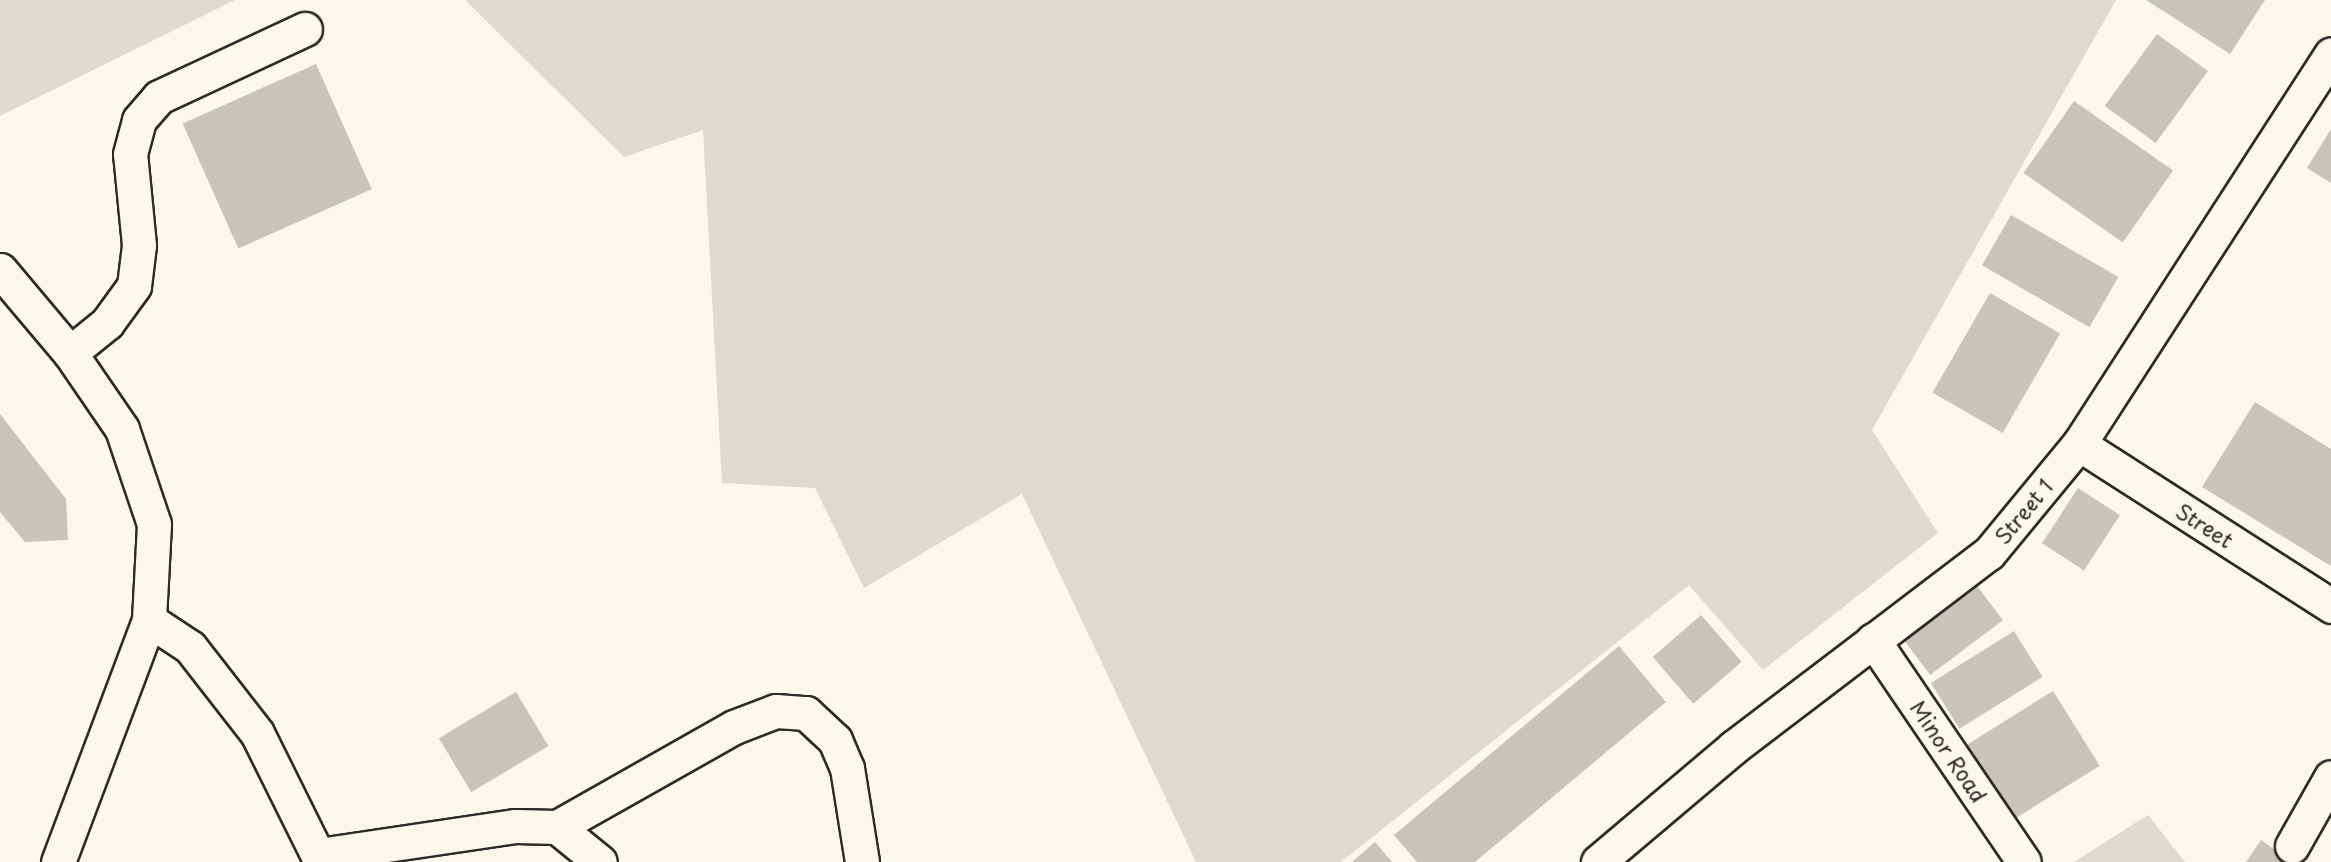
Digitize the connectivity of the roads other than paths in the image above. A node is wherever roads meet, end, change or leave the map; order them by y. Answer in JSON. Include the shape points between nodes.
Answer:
{"nodes":[{"id":1,"x":305,"y":29,"type":"dead end"},
{"id":2,"x":2331,"y":54,"type":"edge"},
{"id":3,"x":0,"y":270,"type":"edge"},
{"id":4,"x":70,"y":353,"type":"junction"},
{"id":5,"x":2079,"y":444,"type":"junction"},
{"id":6,"x":2331,"y":606,"type":"edge"},
{"id":7,"x":149,"y":620,"type":"junction"},
{"id":8,"x":1873,"y":640,"type":"junction"},
{"id":9,"x":2331,"y":777,"type":"edge"},
{"id":10,"x":557,"y":827,"type":"junction"},
{"id":11,"x":2292,"y":846,"type":"dead end"},
{"id":12,"x":320,"y":859,"type":"edge"},
{"id":13,"x":58,"y":862,"type":"edge"},
{"id":14,"x":600,"y":862,"type":"edge"},
{"id":15,"x":862,"y":862,"type":"edge"},
{"id":16,"x":1598,"y":862,"type":"edge"},
{"id":17,"x":2024,"y":862,"type":"edge"}],
"edges":[{"from":1,"to":4,"type":"street","via":[[159,97],[139,120],[130,154],[139,244],[134,286],[108,323]]},
{"from":2,"to":5,"type":"street","name":"Street 1"},
{"from":3,"to":4,"type":"street"},
{"from":4,"to":7,"type":"street","via":[[122,429],[154,524]]},
{"from":5,"to":6,"type":"street","name":"Street"},
{"from":5,"to":8,"type":"street","name":"Street 1","via":[[1989,553]]},
{"from":7,"to":12,"type":"street","via":[[190,647],[257,733]]},
{"from":7,"to":13,"type":"street"},
{"from":8,"to":16,"type":"street","name":"Street 1"},
{"from":8,"to":17,"type":"street","name":"Minor Road"},
{"from":9,"to":11,"type":"street"},
{"from":10,"to":12,"type":"street","via":[[516,826]]},
{"from":10,"to":14,"type":"street"},
{"from":10,"to":15,"type":"street","via":[[734,728],[776,711],[806,713],[835,740],[847,768]]}]}
